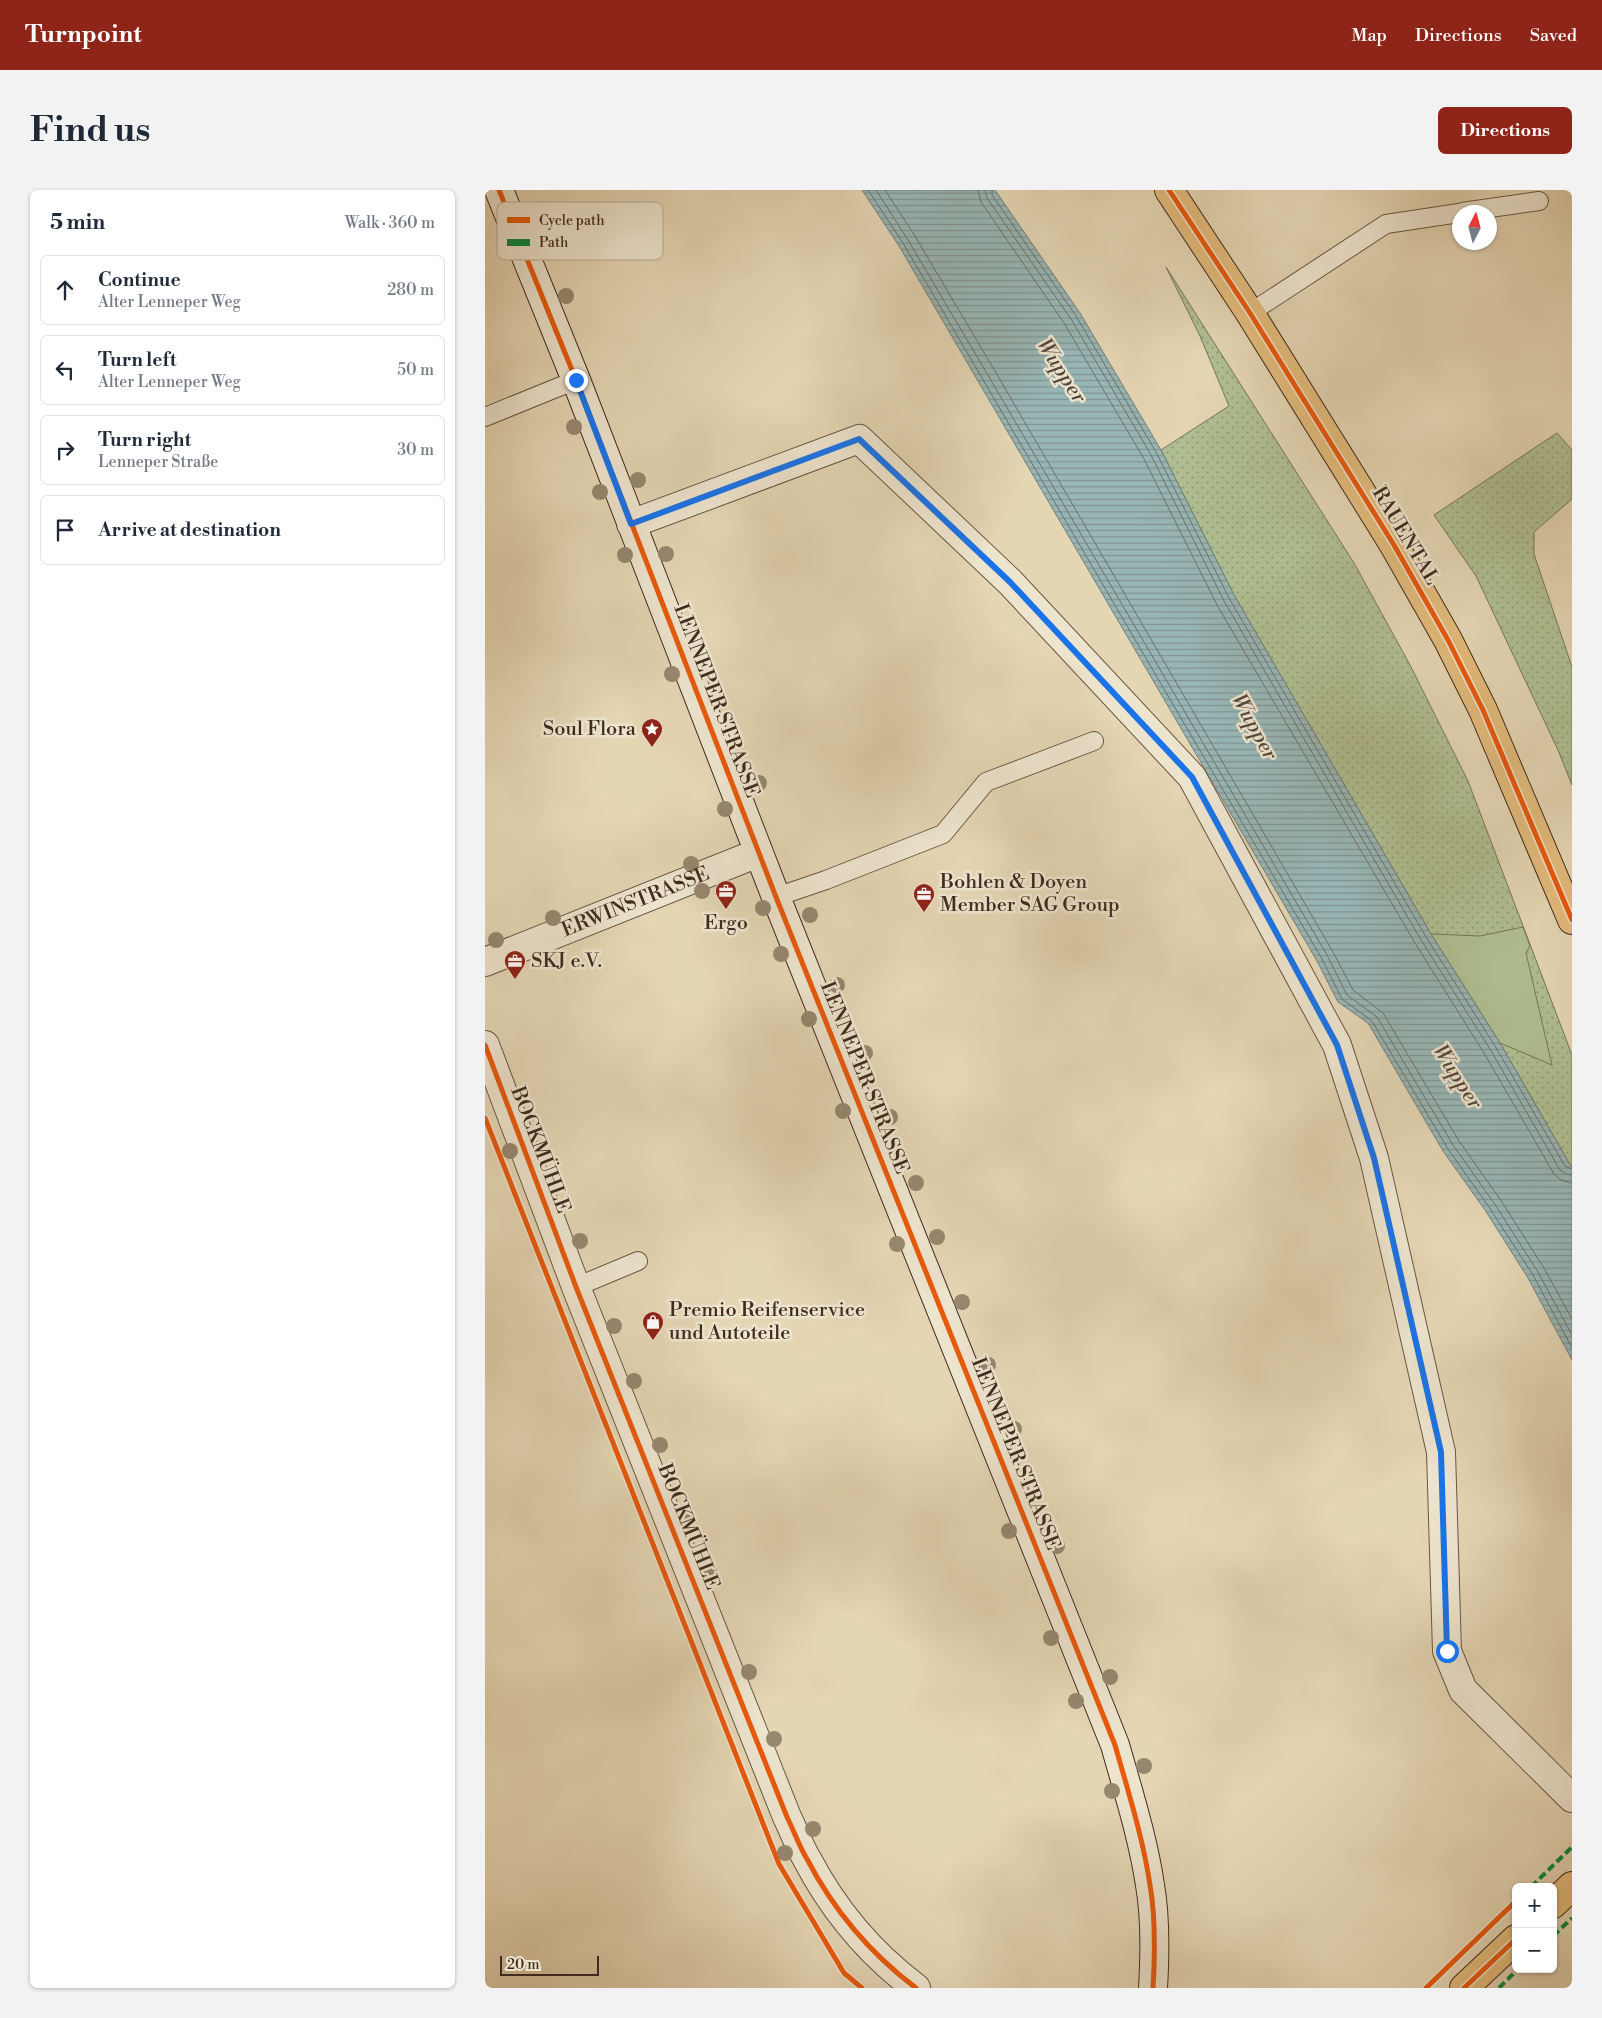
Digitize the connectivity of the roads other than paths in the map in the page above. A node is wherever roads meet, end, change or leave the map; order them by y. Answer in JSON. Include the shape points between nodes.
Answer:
{"nodes":[{"id":1,"x":498,"y":190,"type":"edge"},
{"id":2,"x":1169,"y":190,"type":"edge"},
{"id":3,"x":485,"y":194,"type":"edge"},
{"id":4,"x":1539,"y":201,"type":"dead end"},
{"id":5,"x":503,"y":202,"type":"edge"},
{"id":6,"x":1497,"y":207,"type":"edge"},
{"id":7,"x":1452,"y":214,"type":"edge"},
{"id":8,"x":527,"y":260,"type":"edge"},
{"id":9,"x":1250,"y":313,"type":"junction"},
{"id":10,"x":576,"y":380,"type":"junction"},
{"id":11,"x":485,"y":418,"type":"edge"},
{"id":12,"x":631,"y":524,"type":"junction"},
{"id":13,"x":1094,"y":741,"type":"dead end"},
{"id":14,"x":759,"y":853,"type":"junction"},
{"id":15,"x":776,"y":897,"type":"junction"},
{"id":16,"x":1572,"y":920,"type":"edge"},
{"id":17,"x":485,"y":962,"type":"edge"},
{"id":18,"x":485,"y":1045,"type":"edge"},
{"id":19,"x":638,"y":1261,"type":"dead end"},
{"id":20,"x":576,"y":1287,"type":"junction"},
{"id":21,"x":1572,"y":1798,"type":"edge"},
{"id":22,"x":1572,"y":1886,"type":"edge"},
{"id":23,"x":1557,"y":1900,"type":"edge"},
{"id":24,"x":1512,"y":1944,"type":"edge"},
{"id":25,"x":916,"y":1988,"type":"edge"},
{"id":26,"x":1153,"y":1988,"type":"edge"},
{"id":27,"x":1464,"y":1988,"type":"edge"}],
"edges":[{"from":1,"to":3,"type":"street"},
{"from":1,"to":5,"type":"street","name":"LENNEPER STRASSE"},
{"from":2,"to":9,"type":"main road","name":"RAUENTAL"},
{"from":4,"to":6,"type":"lane"},
{"from":7,"to":9,"type":"lane","via":[[1385,224]]},
{"from":8,"to":10,"type":"street","name":"LENNEPER STRASSE"},
{"from":9,"to":16,"type":"main road","name":"RAUENTAL","via":[[1394,545],[1448,640],[1483,710]]},
{"from":10,"to":11,"type":"lane"},
{"from":10,"to":12,"type":"street","name":"LENNEPER STRASSE"},
{"from":12,"to":14,"type":"street","name":"LENNEPER STRASSE"},
{"from":12,"to":21,"type":"street","via":[[859,439],[1010,582],[1192,777],[1337,1045],[1374,1158],[1441,1452],[1447,1651],[1463,1690]]},
{"from":13,"to":15,"type":"lane","via":[[986,782],[943,834]]},
{"from":14,"to":15,"type":"street","name":"LENNEPER STRASSE"},
{"from":14,"to":17,"type":"street","name":"ERWINSTRASSE"},
{"from":15,"to":26,"type":"street","name":"LENNEPER STRASSE","via":[[1115,1745],[1151,1886],[1155,1952]]},
{"from":18,"to":20,"type":"street","name":"BOCKMÜHLE"},
{"from":19,"to":20,"type":"lane"},
{"from":20,"to":25,"type":"street","name":"BOCKMÜHLE","via":[[807,1859],[836,1906],[861,1936]]},
{"from":22,"to":23,"type":"main road"},
{"from":24,"to":27,"type":"main road"}]}
